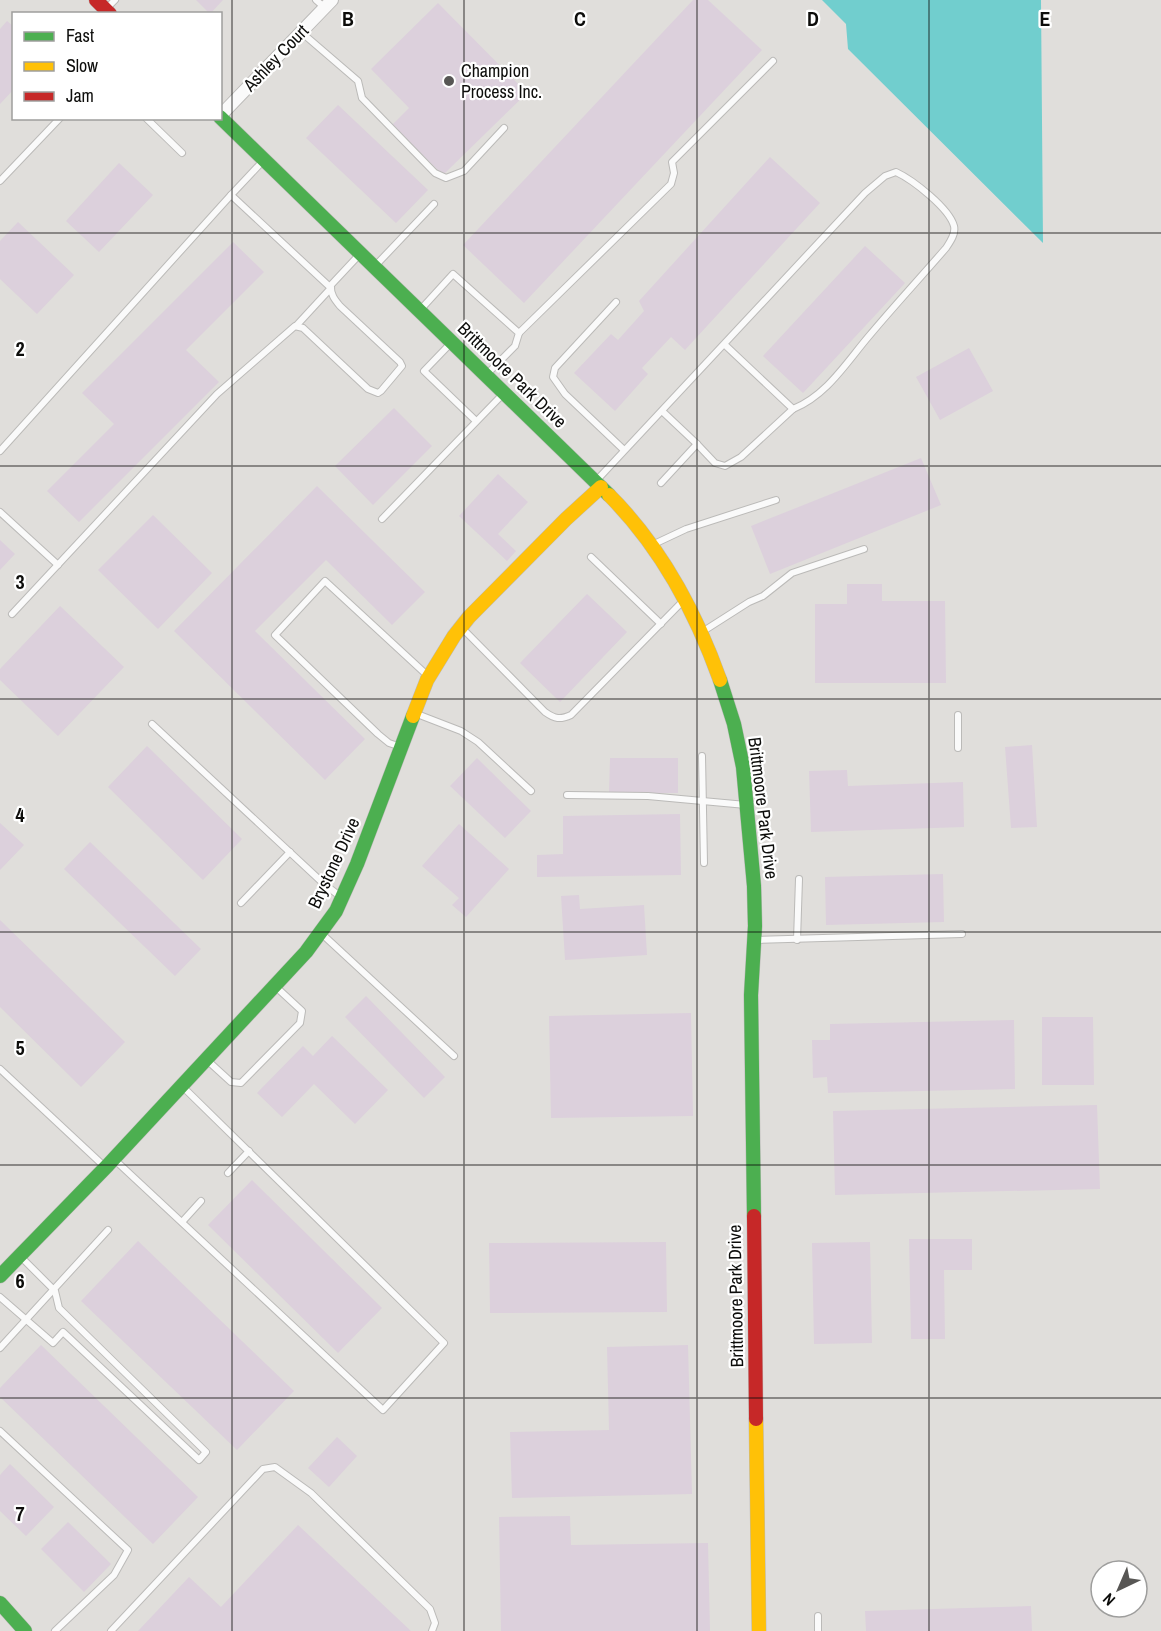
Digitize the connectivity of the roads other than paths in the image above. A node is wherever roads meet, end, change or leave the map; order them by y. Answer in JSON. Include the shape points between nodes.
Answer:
{"nodes":[{"id":1,"x":324,"y":3,"type":"edge"},
{"id":2,"x":301,"y":32,"type":"junction"},
{"id":3,"x":773,"y":61,"type":"dead end"},
{"id":4,"x":222,"y":114,"type":"edge"},
{"id":5,"x":222,"y":118,"type":"edge"},
{"id":6,"x":58,"y":120,"type":"edge"},
{"id":7,"x":148,"y":120,"type":"edge"},
{"id":8,"x":504,"y":128,"type":"dead end"},
{"id":9,"x":182,"y":153,"type":"dead end"},
{"id":10,"x":265,"y":159,"type":"junction"},
{"id":11,"x":0,"y":181,"type":"edge"},
{"id":12,"x":231,"y":195,"type":"junction"},
{"id":13,"x":434,"y":204,"type":"dead end"},
{"id":14,"x":361,"y":253,"type":"junction"},
{"id":15,"x":375,"y":267,"type":"junction"},
{"id":16,"x":331,"y":288,"type":"junction"},
{"id":17,"x":616,"y":302,"type":"dead end"},
{"id":18,"x":420,"y":310,"type":"junction"},
{"id":19,"x":295,"y":326,"type":"junction"},
{"id":20,"x":519,"y":333,"type":"junction"},
{"id":21,"x":453,"y":341,"type":"junction"},
{"id":22,"x":724,"y":344,"type":"junction"},
{"id":23,"x":487,"y":375,"type":"junction"},
{"id":24,"x":505,"y":393,"type":"junction"},
{"id":25,"x":793,"y":409,"type":"junction"},
{"id":26,"x":662,"y":411,"type":"junction"},
{"id":27,"x":476,"y":422,"type":"junction"},
{"id":28,"x":697,"y":444,"type":"junction"},
{"id":29,"x":624,"y":450,"type":"junction"},
{"id":30,"x":0,"y":451,"type":"edge"},
{"id":31,"x":661,"y":483,"type":"dead end"},
{"id":32,"x":598,"y":484,"type":"junction"},
{"id":33,"x":776,"y":500,"type":"dead end"},
{"id":34,"x":0,"y":512,"type":"edge"},
{"id":35,"x":382,"y":519,"type":"dead end"},
{"id":36,"x":651,"y":546,"type":"junction"},
{"id":37,"x":864,"y":549,"type":"dead end"},
{"id":38,"x":591,"y":557,"type":"dead end"},
{"id":39,"x":58,"y":565,"type":"junction"},
{"id":40,"x":685,"y":599,"type":"junction"},
{"id":41,"x":12,"y":614,"type":"dead end"},
{"id":42,"x":661,"y":624,"type":"junction"},
{"id":43,"x":461,"y":627,"type":"junction"},
{"id":44,"x":701,"y":633,"type":"junction"},
{"id":45,"x":429,"y":676,"type":"junction"},
{"id":46,"x":414,"y":713,"type":"junction"},
{"id":47,"x":958,"y":715,"type":"dead end"},
{"id":48,"x":152,"y":724,"type":"dead end"},
{"id":49,"x":401,"y":747,"type":"junction"},
{"id":50,"x":958,"y":747,"type":"dead end"},
{"id":51,"x":702,"y":756,"type":"dead end"},
{"id":52,"x":531,"y":791,"type":"dead end"},
{"id":53,"x":567,"y":795,"type":"dead end"},
{"id":54,"x":704,"y":802,"type":"junction"},
{"id":55,"x":747,"y":805,"type":"junction"},
{"id":56,"x":290,"y":852,"type":"junction"},
{"id":57,"x":704,"y":863,"type":"dead end"},
{"id":58,"x":799,"y":879,"type":"dead end"},
{"id":59,"x":341,"y":898,"type":"junction"},
{"id":60,"x":241,"y":903,"type":"dead end"},
{"id":61,"x":319,"y":932,"type":"junction"},
{"id":62,"x":962,"y":934,"type":"dead end"},
{"id":63,"x":755,"y":940,"type":"junction"},
{"id":64,"x":797,"y":940,"type":"junction"},
{"id":65,"x":274,"y":985,"type":"junction"},
{"id":66,"x":454,"y":1056,"type":"dead end"},
{"id":67,"x":206,"y":1059,"type":"junction"},
{"id":68,"x":0,"y":1069,"type":"edge"},
{"id":69,"x":181,"y":1085,"type":"junction"},
{"id":70,"x":249,"y":1151,"type":"junction"},
{"id":71,"x":109,"y":1163,"type":"junction"},
{"id":72,"x":228,"y":1173,"type":"dead end"},
{"id":73,"x":201,"y":1201,"type":"dead end"},
{"id":74,"x":182,"y":1222,"type":"junction"},
{"id":75,"x":108,"y":1230,"type":"dead end"},
{"id":76,"x":19,"y":1256,"type":"junction"},
{"id":77,"x":0,"y":1276,"type":"edge"},
{"id":78,"x":55,"y":1291,"type":"junction"},
{"id":79,"x":0,"y":1297,"type":"edge"},
{"id":80,"x":27,"y":1320,"type":"junction"},
{"id":81,"x":0,"y":1348,"type":"edge"},
{"id":82,"x":111,"y":1358,"type":"junction"},
{"id":83,"x":101,"y":1368,"type":"junction"},
{"id":84,"x":0,"y":1431,"type":"edge"},
{"id":85,"x":0,"y":1603,"type":"edge"},
{"id":86,"x":818,"y":1616,"type":"dead end"},
{"id":87,"x":25,"y":1631,"type":"edge"},
{"id":88,"x":55,"y":1631,"type":"edge"},
{"id":89,"x":111,"y":1631,"type":"edge"},
{"id":90,"x":432,"y":1631,"type":"edge"},
{"id":91,"x":759,"y":1631,"type":"edge"},
{"id":92,"x":818,"y":1631,"type":"edge"}],
"edges":[{"from":1,"to":2,"type":"street","name":"Ashley Court"},
{"from":2,"to":4,"type":"street","name":"Ashley Court"},
{"from":2,"to":8,"type":"lane","via":[[358,81],[362,98],[435,174],[446,178],[464,171]]},
{"from":3,"to":20,"type":"lane","via":[[672,162],[670,184]]},
{"from":5,"to":10,"type":"street","name":"Brittmoore Park Drive"},
{"from":6,"to":11,"type":"lane"},
{"from":7,"to":9,"type":"lane"},
{"from":10,"to":12,"type":"lane"},
{"from":10,"to":14,"type":"street","name":"Brittmoore Park Drive"},
{"from":12,"to":16,"type":"lane"},
{"from":12,"to":30,"type":"lane"},
{"from":13,"to":15,"type":"lane"},
{"from":14,"to":15,"type":"street","name":"Brittmoore Park Drive"},
{"from":14,"to":16,"type":"lane"},
{"from":15,"to":18,"type":"street","name":"Brittmoore Park Drive"},
{"from":16,"to":19,"type":"lane"},
{"from":16,"to":19,"type":"lane","via":[[340,306],[400,362],[399,372],[378,393],[303,328]]},
{"from":17,"to":29,"type":"lane","via":[[555,368],[553,377],[565,394]]},
{"from":18,"to":20,"type":"lane","via":[[453,274]]},
{"from":18,"to":21,"type":"street","name":"Brittmoore Park Drive"},
{"from":19,"to":39,"type":"lane","via":[[217,394]]},
{"from":20,"to":23,"type":"lane","via":[[515,346]]},
{"from":21,"to":23,"type":"street","name":"Brittmoore Park Drive"},
{"from":21,"to":27,"type":"lane","via":[[424,371]]},
{"from":22,"to":25,"type":"lane"},
{"from":22,"to":25,"type":"lane","via":[[885,176],[896,172],[927,194],[947,215],[954,236],[839,374],[805,404]]},
{"from":22,"to":26,"type":"lane"},
{"from":23,"to":24,"type":"street","name":"Brittmoore Park Drive"},
{"from":24,"to":27,"type":"lane"},
{"from":24,"to":32,"type":"street","name":"Brittmoore Park Drive"},
{"from":25,"to":28,"type":"lane","via":[[741,457],[725,466],[715,463]]},
{"from":26,"to":28,"type":"lane"},
{"from":26,"to":29,"type":"lane"},
{"from":27,"to":35,"type":"lane"},
{"from":28,"to":31,"type":"lane"},
{"from":29,"to":32,"type":"lane"},
{"from":32,"to":36,"type":"street","name":"Brittmoore Park Drive"},
{"from":32,"to":43,"type":"street","name":"Brystone Drive"},
{"from":33,"to":36,"type":"lane","via":[[686,529]]},
{"from":34,"to":39,"type":"lane"},
{"from":36,"to":40,"type":"street","name":"Brittmoore Park Drive"},
{"from":37,"to":44,"type":"lane","via":[[792,573],[763,596]]},
{"from":38,"to":42,"type":"lane"},
{"from":39,"to":41,"type":"lane"},
{"from":40,"to":42,"type":"lane"},
{"from":40,"to":44,"type":"street","name":"Brittmoore Park Drive"},
{"from":42,"to":43,"type":"lane","via":[[571,716],[562,719],[545,712]]},
{"from":43,"to":45,"type":"street","name":"Brystone Drive"},
{"from":44,"to":55,"type":"street","name":"Brittmoore Park Drive","via":[[737,737]]},
{"from":45,"to":46,"type":"street","name":"Brystone Drive"},
{"from":45,"to":49,"type":"lane","via":[[325,581],[275,635],[378,734]]},
{"from":46,"to":49,"type":"street","name":"Brystone Drive"},
{"from":46,"to":52,"type":"lane","via":[[461,731],[478,742]]},
{"from":47,"to":50,"type":"lane"},
{"from":48,"to":56,"type":"lane"},
{"from":49,"to":59,"type":"street","name":"Brystone Drive"},
{"from":51,"to":54,"type":"lane"},
{"from":53,"to":54,"type":"lane","via":[[648,796]]},
{"from":54,"to":55,"type":"lane"},
{"from":54,"to":57,"type":"lane"},
{"from":55,"to":63,"type":"street","name":"Brittmoore Park Drive"},
{"from":56,"to":59,"type":"lane"},
{"from":56,"to":60,"type":"lane"},
{"from":58,"to":64,"type":"lane"},
{"from":59,"to":61,"type":"street","name":"Brystone Drive"},
{"from":61,"to":65,"type":"street","name":"Brystone Drive","via":[[306,952]]},
{"from":61,"to":66,"type":"lane"},
{"from":62,"to":64,"type":"lane"},
{"from":63,"to":64,"type":"lane"},
{"from":63,"to":91,"type":"street","name":"Brittmoore Park Drive","via":[[750,995]]},
{"from":65,"to":67,"type":"street","name":"Brystone Drive"},
{"from":65,"to":67,"type":"lane","via":[[302,1011],[300,1023],[241,1083],[231,1082]]},
{"from":67,"to":69,"type":"street","name":"Brystone Drive"},
{"from":68,"to":71,"type":"lane"},
{"from":69,"to":70,"type":"lane"},
{"from":69,"to":71,"type":"street","name":"Brystone Drive"},
{"from":70,"to":72,"type":"lane"},
{"from":70,"to":74,"type":"lane","via":[[444,1343],[383,1410]]},
{"from":71,"to":74,"type":"lane"},
{"from":71,"to":76,"type":"street","name":"Brystone Drive"},
{"from":73,"to":74,"type":"lane"},
{"from":75,"to":78,"type":"lane"},
{"from":76,"to":77,"type":"street","name":"Brystone Drive"},
{"from":76,"to":78,"type":"lane"},
{"from":78,"to":80,"type":"lane"},
{"from":78,"to":82,"type":"lane","via":[[59,1308]]},
{"from":79,"to":80,"type":"lane"},
{"from":80,"to":81,"type":"lane"},
{"from":80,"to":83,"type":"lane","via":[[53,1342],[63,1332]]},
{"from":82,"to":83,"type":"lane"},
{"from":82,"to":83,"type":"lane","via":[[206,1452],[199,1461]]},
{"from":84,"to":88,"type":"lane","via":[[128,1550],[114,1575]]},
{"from":85,"to":87,"type":"street"},
{"from":86,"to":92,"type":"lane"},
{"from":89,"to":90,"type":"lane","via":[[263,1469],[275,1467],[311,1492],[430,1609],[435,1623]]}]}
